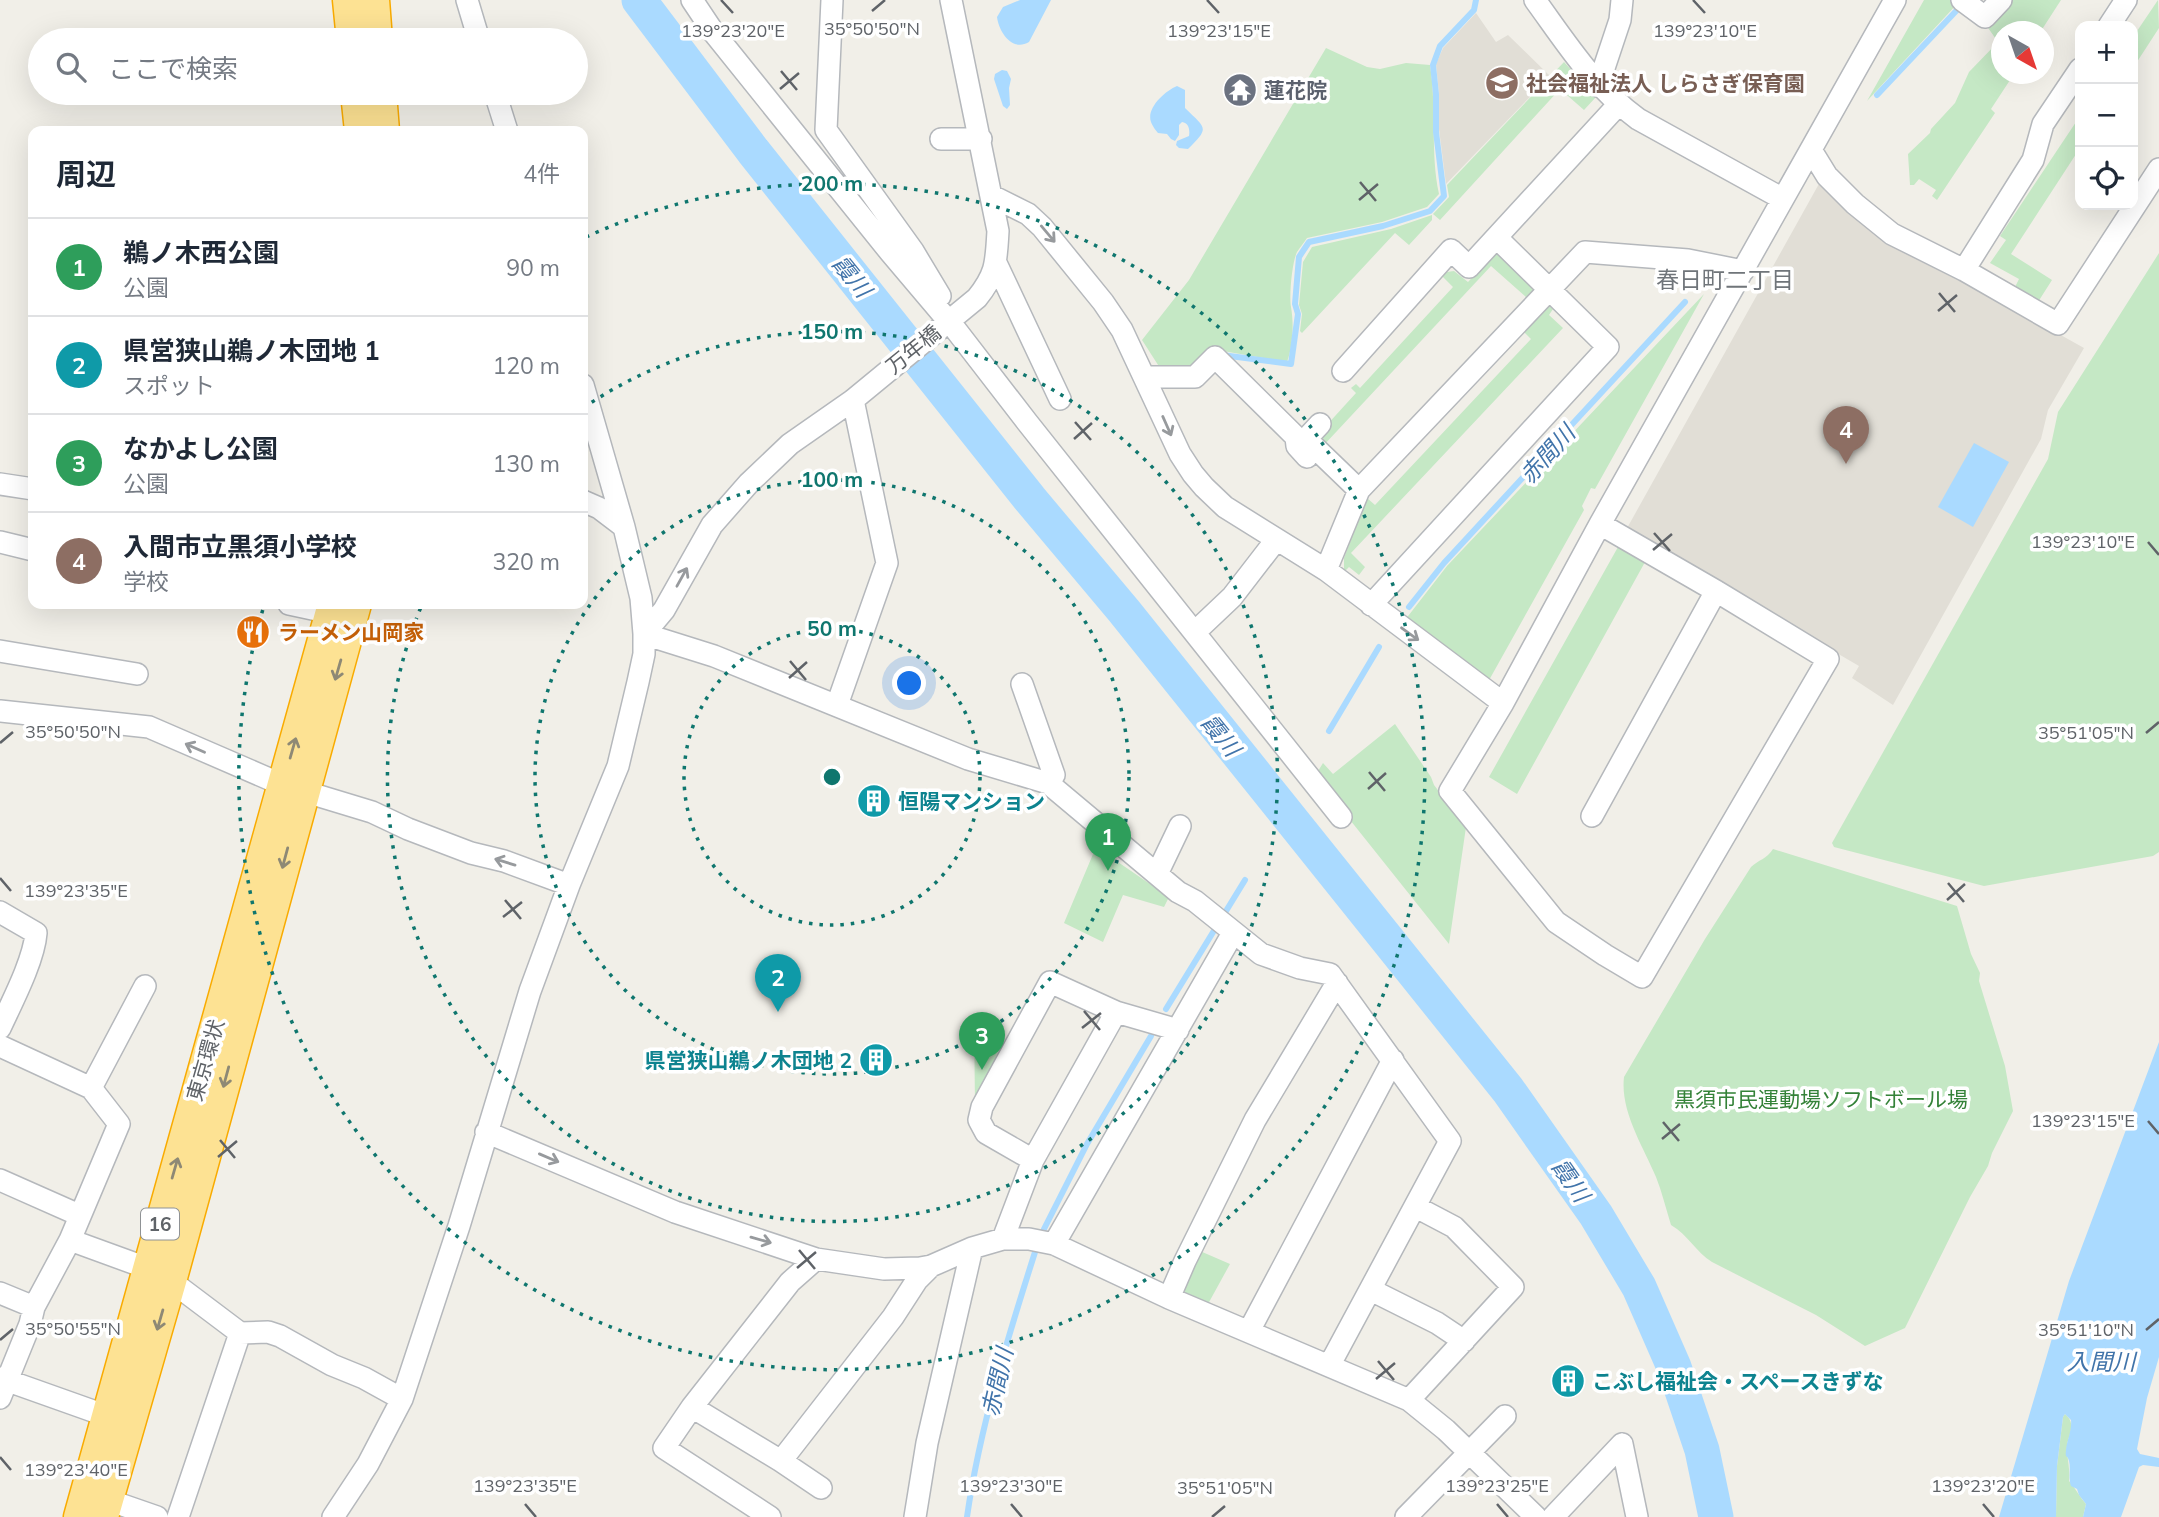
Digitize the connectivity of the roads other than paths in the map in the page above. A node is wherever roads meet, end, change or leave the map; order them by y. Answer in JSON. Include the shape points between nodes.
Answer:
{"nodes":[{"id":1,"x":348,"y":0,"type":"edge"},
{"id":2,"x":374,"y":0,"type":"edge"},
{"id":3,"x":467,"y":0,"type":"edge"},
{"id":4,"x":692,"y":0,"type":"edge"},
{"id":5,"x":832,"y":0,"type":"edge"},
{"id":6,"x":951,"y":0,"type":"edge"},
{"id":7,"x":1535,"y":0,"type":"edge"},
{"id":8,"x":1622,"y":0,"type":"edge"},
{"id":9,"x":1895,"y":0,"type":"edge"},
{"id":10,"x":1962,"y":0,"type":"edge"},
{"id":11,"x":2001,"y":0,"type":"edge"},
{"id":12,"x":2126,"y":0,"type":"edge"},
{"id":13,"x":2112,"y":21,"type":"edge"},
{"id":14,"x":351,"y":28,"type":"edge"},
{"id":15,"x":376,"y":28,"type":"edge"},
{"id":16,"x":475,"y":28,"type":"edge"},
{"id":17,"x":2075,"y":76,"type":"edge"},
{"id":18,"x":1598,"y":86,"type":"junction"},
{"id":19,"x":357,"y":105,"type":"edge"},
{"id":20,"x":382,"y":105,"type":"edge"},
{"id":21,"x":499,"y":105,"type":"edge"},
{"id":22,"x":1618,"y":105,"type":"junction"},
{"id":23,"x":359,"y":126,"type":"edge"},
{"id":24,"x":384,"y":126,"type":"edge"},
{"id":25,"x":505,"y":126,"type":"edge"},
{"id":26,"x":941,"y":139,"type":"dead end"},
{"id":27,"x":981,"y":139,"type":"junction"},
{"id":28,"x":1811,"y":150,"type":"junction"},
{"id":29,"x":2159,"y":169,"type":"edge"},
{"id":30,"x":992,"y":196,"type":"junction"},
{"id":31,"x":1783,"y":199,"type":"junction"},
{"id":32,"x":1497,"y":238,"type":"junction"},
{"id":33,"x":996,"y":263,"type":"junction"},
{"id":34,"x":1964,"y":270,"type":"junction"},
{"id":35,"x":1743,"y":271,"type":"junction"},
{"id":36,"x":1548,"y":289,"type":"junction"},
{"id":37,"x":949,"y":320,"type":"junction"},
{"id":38,"x":1343,"y":371,"type":"dead end"},
{"id":39,"x":1146,"y":377,"type":"junction"},
{"id":40,"x":1060,"y":399,"type":"dead end"},
{"id":41,"x":853,"y":400,"type":"junction"},
{"id":42,"x":588,"y":402,"type":"edge"},
{"id":43,"x":1320,"y":424,"type":"dead end"},
{"id":44,"x":1307,"y":457,"type":"dead end"},
{"id":45,"x":0,"y":484,"type":"edge"},
{"id":46,"x":28,"y":488,"type":"edge"},
{"id":47,"x":1359,"y":490,"type":"junction"},
{"id":48,"x":588,"y":503,"type":"edge"},
{"id":49,"x":1600,"y":524,"type":"junction"},
{"id":50,"x":624,"y":527,"type":"junction"},
{"id":51,"x":1276,"y":540,"type":"junction"},
{"id":52,"x":0,"y":542,"type":"edge"},
{"id":53,"x":28,"y":549,"type":"edge"},
{"id":54,"x":1326,"y":570,"type":"junction"},
{"id":55,"x":1716,"y":591,"type":"junction"},
{"id":56,"x":1371,"y":605,"type":"junction"},
{"id":57,"x":339,"y":609,"type":"edge"},
{"id":58,"x":1195,"y":632,"type":"junction"},
{"id":59,"x":644,"y":634,"type":"junction"},
{"id":60,"x":0,"y":651,"type":"edge"},
{"id":61,"x":137,"y":674,"type":"dead end"},
{"id":62,"x":1021,"y":684,"type":"dead end"},
{"id":63,"x":1503,"y":703,"type":"junction"},
{"id":64,"x":837,"y":705,"type":"junction"},
{"id":65,"x":0,"y":711,"type":"edge"},
{"id":66,"x":1048,"y":783,"type":"junction"},
{"id":67,"x":293,"y":788,"type":"junction"},
{"id":68,"x":1592,"y":816,"type":"dead end"},
{"id":69,"x":1341,"y":817,"type":"dead end"},
{"id":70,"x":1180,"y":826,"type":"dead end"},
{"id":71,"x":1157,"y":874,"type":"junction"},
{"id":72,"x":569,"y":885,"type":"junction"},
{"id":73,"x":0,"y":912,"type":"edge"},
{"id":74,"x":1233,"y":933,"type":"junction"},
{"id":75,"x":1337,"y":982,"type":"junction"},
{"id":76,"x":145,"y":986,"type":"dead end"},
{"id":77,"x":1116,"y":1012,"type":"junction"},
{"id":78,"x":0,"y":1028,"type":"edge"},
{"id":79,"x":1178,"y":1030,"type":"junction"},
{"id":80,"x":0,"y":1046,"type":"edge"},
{"id":81,"x":1393,"y":1060,"type":"junction"},
{"id":82,"x":91,"y":1088,"type":"junction"},
{"id":83,"x":486,"y":1132,"type":"junction"},
{"id":84,"x":1033,"y":1160,"type":"junction"},
{"id":85,"x":0,"y":1180,"type":"edge"},
{"id":86,"x":1416,"y":1207,"type":"junction"},
{"id":87,"x":79,"y":1215,"type":"junction"},
{"id":88,"x":1003,"y":1239,"type":"junction"},
{"id":89,"x":70,"y":1240,"type":"junction"},
{"id":90,"x":1054,"y":1244,"type":"junction"},
{"id":91,"x":972,"y":1248,"type":"junction"},
{"id":92,"x":816,"y":1259,"type":"junction"},
{"id":93,"x":931,"y":1266,"type":"junction"},
{"id":94,"x":159,"y":1275,"type":"junction"},
{"id":95,"x":1371,"y":1290,"type":"junction"},
{"id":96,"x":0,"y":1293,"type":"edge"},
{"id":97,"x":1169,"y":1298,"type":"junction"},
{"id":98,"x":34,"y":1307,"type":"junction"},
{"id":99,"x":1249,"y":1331,"type":"junction"},
{"id":100,"x":240,"y":1333,"type":"junction"},
{"id":101,"x":1464,"y":1341,"type":"junction"},
{"id":102,"x":1329,"y":1366,"type":"junction"},
{"id":103,"x":2,"y":1385,"type":"edge"},
{"id":104,"x":402,"y":1398,"type":"junction"},
{"id":105,"x":1409,"y":1400,"type":"junction"},
{"id":106,"x":692,"y":1407,"type":"junction"},
{"id":107,"x":107,"y":1416,"type":"junction"},
{"id":108,"x":1505,"y":1416,"type":"dead end"},
{"id":109,"x":1470,"y":1453,"type":"junction"},
{"id":110,"x":781,"y":1461,"type":"junction"},
{"id":111,"x":821,"y":1488,"type":"dead end"},
{"id":112,"x":106,"y":1509,"type":"edge"},
{"id":113,"x":79,"y":1517,"type":"edge"},
{"id":114,"x":157,"y":1517,"type":"edge"},
{"id":115,"x":178,"y":1517,"type":"edge"},
{"id":116,"x":333,"y":1517,"type":"edge"},
{"id":117,"x":770,"y":1517,"type":"edge"},
{"id":118,"x":915,"y":1517,"type":"edge"},
{"id":119,"x":1406,"y":1517,"type":"edge"},
{"id":120,"x":1536,"y":1517,"type":"edge"},
{"id":121,"x":1553,"y":1517,"type":"edge"},
{"id":122,"x":1637,"y":1517,"type":"edge"}],
"edges":[{"from":1,"to":14,"type":"highway"},
{"from":2,"to":15,"type":"highway"},
{"from":3,"to":16,"type":"street"},
{"from":4,"to":37,"type":"street","via":[[713,33]]},
{"from":5,"to":37,"type":"street","via":[[826,130],[933,282]]},
{"from":6,"to":27,"type":"street"},
{"from":7,"to":18,"type":"street"},
{"from":8,"to":18,"type":"street"},
{"from":9,"to":28,"type":"street"},
{"from":10,"to":11,"type":"street","via":[[1985,17]]},
{"from":12,"to":13,"type":"street"},
{"from":17,"to":34,"type":"street","via":[[2043,124],[2033,160]]},
{"from":18,"to":22,"type":"street"},
{"from":19,"to":23,"type":"highway"},
{"from":20,"to":24,"type":"highway"},
{"from":21,"to":25,"type":"street"},
{"from":22,"to":31,"type":"street"},
{"from":22,"to":32,"type":"street"},
{"from":26,"to":27,"type":"street"},
{"from":27,"to":30,"type":"street"},
{"from":28,"to":31,"type":"street"},
{"from":28,"to":34,"type":"street","via":[[1827,176],[1892,234]]},
{"from":29,"to":34,"type":"street","via":[[2058,324]]},
{"from":30,"to":33,"type":"street","via":[[998,231]]},
{"from":30,"to":39,"type":"street","one_way":true,"via":[[1028,214],[1042,227],[1103,302]]},
{"from":31,"to":35,"type":"street"},
{"from":32,"to":36,"type":"street"},
{"from":32,"to":38,"type":"street","via":[[1469,267],[1451,250]]},
{"from":33,"to":37,"type":"street","name":"万年橋","via":[[977,298]]},
{"from":33,"to":40,"type":"street"},
{"from":35,"to":36,"type":"street","via":[[1688,260],[1585,252]]},
{"from":35,"to":49,"type":"street"},
{"from":36,"to":47,"type":"street"},
{"from":36,"to":56,"type":"street","via":[[1608,347]]},
{"from":37,"to":41,"type":"street","name":"万年橋"},
{"from":37,"to":58,"type":"street"},
{"from":39,"to":44,"type":"street","via":[[1195,377],[1215,357],[1296,438]]},
{"from":39,"to":51,"type":"street","one_way":true,"via":[[1193,474],[1225,507]]},
{"from":59,"to":41,"type":"street","name":"万年橋","one_way":true,"via":[[664,610],[712,525],[749,483],[790,444]]},
{"from":41,"to":64,"type":"street","via":[[887,563]]},
{"from":42,"to":50,"type":"street"},
{"from":43,"to":47,"type":"street","via":[[1306,439]]},
{"from":45,"to":46,"type":"street"},
{"from":47,"to":54,"type":"street"},
{"from":48,"to":50,"type":"street"},
{"from":49,"to":55,"type":"street"},
{"from":49,"to":63,"type":"street"},
{"from":50,"to":59,"type":"street","via":[[641,598]]},
{"from":51,"to":54,"type":"street"},
{"from":51,"to":58,"type":"street","via":[[1233,597]]},
{"from":52,"to":53,"type":"street"},
{"from":54,"to":56,"type":"street"},
{"from":55,"to":63,"type":"street","via":[[1828,659],[1642,977],[1556,922],[1450,791]]},
{"from":55,"to":68,"type":"street"},
{"from":56,"to":63,"type":"street","one_way":true},
{"from":57,"to":67,"type":"highway","name":"東京環状","number":"16"},
{"from":58,"to":69,"type":"street"},
{"from":59,"to":64,"type":"street","via":[[714,656]]},
{"from":59,"to":72,"type":"street","via":[[644,654],[618,766]]},
{"from":60,"to":61,"type":"street"},
{"from":62,"to":66,"type":"street","via":[[1054,775]]},
{"from":64,"to":66,"type":"street","via":[[968,759]]},
{"from":67,"to":65,"type":"street","one_way":true,"via":[[149,727]]},
{"from":66,"to":71,"type":"street"},
{"from":72,"to":67,"type":"street","one_way":true,"via":[[408,830],[372,812]]},
{"from":67,"to":94,"type":"highway","name":"東京環状","number":"16"},
{"from":70,"to":71,"type":"street"},
{"from":71,"to":74,"type":"street"},
{"from":72,"to":83,"type":"street"},
{"from":73,"to":78,"type":"street","via":[[36,933]]},
{"from":74,"to":75,"type":"street","via":[[1261,954],[1330,974]]},
{"from":74,"to":79,"type":"street"},
{"from":75,"to":81,"type":"street"},
{"from":75,"to":97,"type":"street","via":[[1255,1120]]},
{"from":76,"to":82,"type":"street"},
{"from":77,"to":79,"type":"street"},
{"from":77,"to":84,"type":"street"},
{"from":77,"to":84,"type":"street","via":[[1050,982],[979,1120],[986,1133]]},
{"from":79,"to":90,"type":"street"},
{"from":80,"to":82,"type":"street"},
{"from":81,"to":86,"type":"street","via":[[1451,1141]]},
{"from":81,"to":99,"type":"street"},
{"from":82,"to":87,"type":"street","via":[[119,1124]]},
{"from":83,"to":92,"type":"street","one_way":true,"via":[[674,1212]]},
{"from":83,"to":104,"type":"street"},
{"from":84,"to":88,"type":"street"},
{"from":85,"to":87,"type":"street"},
{"from":86,"to":95,"type":"street"},
{"from":86,"to":101,"type":"street","via":[[1454,1227],[1513,1287]]},
{"from":87,"to":89,"type":"street"},
{"from":88,"to":90,"type":"street"},
{"from":88,"to":91,"type":"street"},
{"from":89,"to":94,"type":"street"},
{"from":89,"to":98,"type":"street"},
{"from":90,"to":97,"type":"street"},
{"from":91,"to":93,"type":"street"},
{"from":91,"to":118,"type":"street","via":[[927,1443]]},
{"from":92,"to":93,"type":"street","via":[[884,1269]]},
{"from":92,"to":106,"type":"street","via":[[790,1282]]},
{"from":93,"to":110,"type":"street"},
{"from":94,"to":100,"type":"street"},
{"from":94,"to":107,"type":"highway","name":"東京環状","number":"16"},
{"from":94,"to":112,"type":"highway","name":"東京環状","number":"16","one_way":true},
{"from":95,"to":101,"type":"street"},
{"from":95,"to":102,"type":"street"},
{"from":96,"to":98,"type":"street"},
{"from":97,"to":99,"type":"street"},
{"from":98,"to":103,"type":"street"},
{"from":99,"to":102,"type":"street"},
{"from":100,"to":104,"type":"street","via":[[280,1336]]},
{"from":100,"to":115,"type":"street"},
{"from":101,"to":105,"type":"street"},
{"from":102,"to":105,"type":"street"},
{"from":103,"to":107,"type":"street"},
{"from":104,"to":116,"type":"street","via":[[368,1464]]},
{"from":105,"to":109,"type":"street"},
{"from":106,"to":110,"type":"street"},
{"from":106,"to":117,"type":"street","via":[[664,1448]]},
{"from":107,"to":113,"type":"highway","name":"東京環状","number":"16"},
{"from":108,"to":109,"type":"street"},
{"from":109,"to":119,"type":"street"},
{"from":109,"to":120,"type":"street"},
{"from":110,"to":111,"type":"street"},
{"from":112,"to":114,"type":"street"},
{"from":121,"to":122,"type":"street","via":[[1622,1444]]}]}
